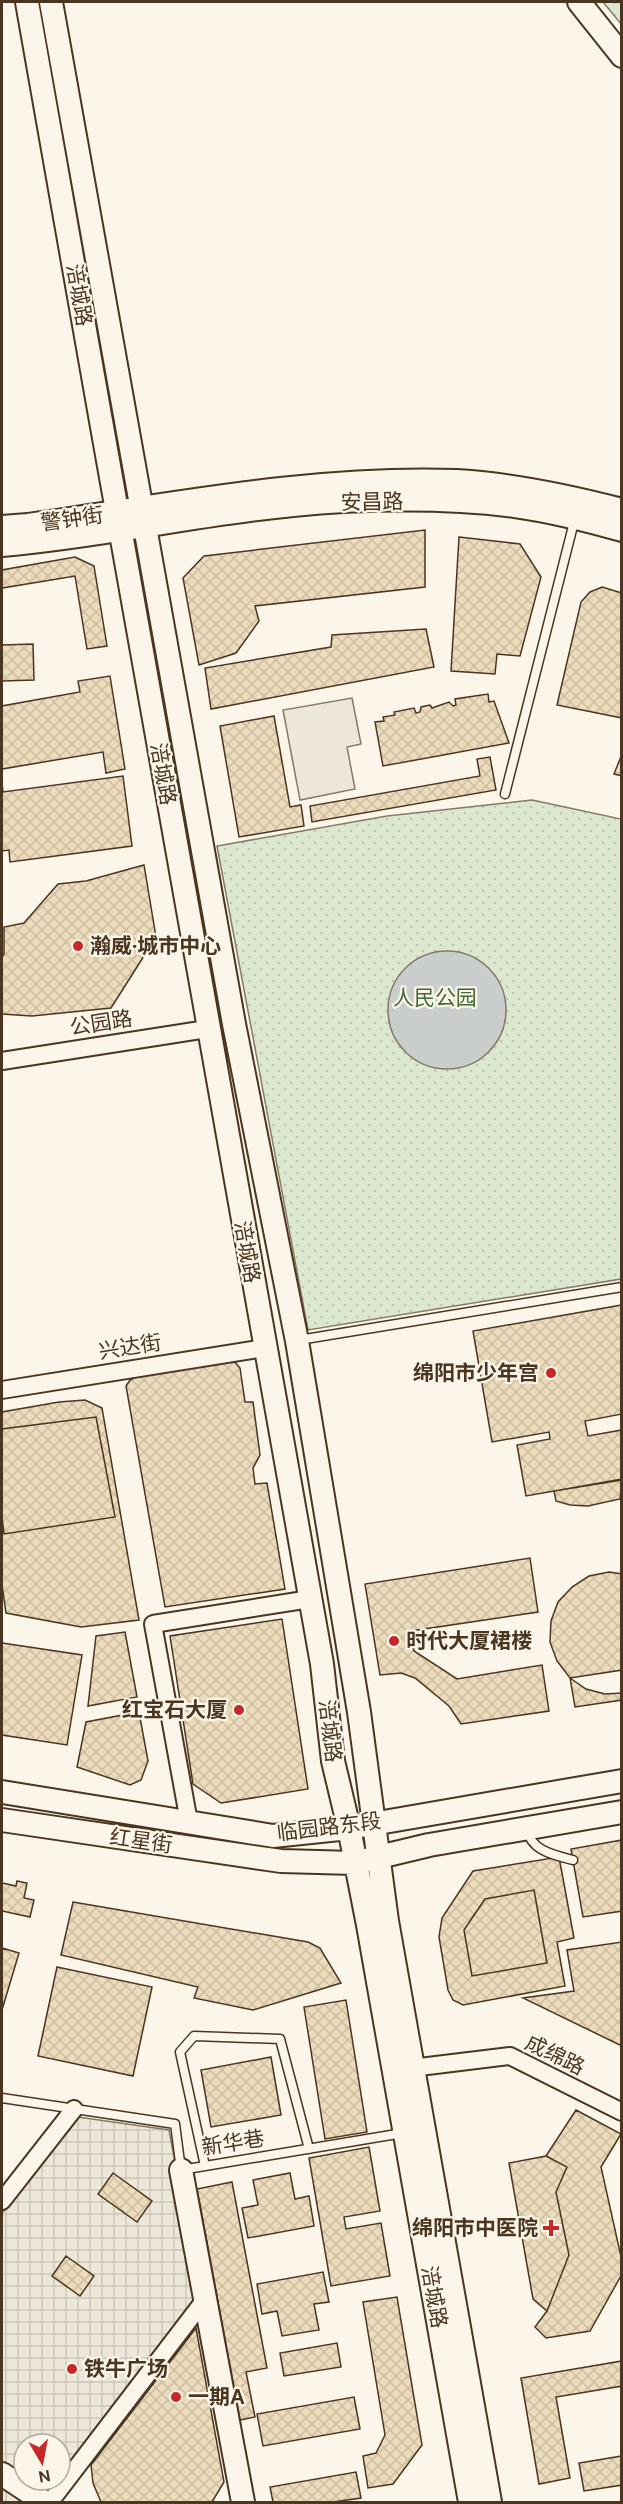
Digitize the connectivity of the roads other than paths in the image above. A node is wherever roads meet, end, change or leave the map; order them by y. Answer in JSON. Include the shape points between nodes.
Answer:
{"nodes":[{"id":1,"x":27,"y":2,"type":"edge"},
{"id":2,"x":51,"y":2,"type":"edge"},
{"id":3,"x":579,"y":2,"type":"edge"},
{"id":4,"x":621,"y":56,"type":"edge"},
{"id":5,"x":621,"y":510,"type":"edge"},
{"id":6,"x":143,"y":517,"type":"junction"},
{"id":7,"x":575,"y":517,"type":"junction"},
{"id":8,"x":120,"y":521,"type":"junction"},
{"id":9,"x":2,"y":527,"type":"edge"},
{"id":10,"x":621,"y":530,"type":"edge"},
{"id":11,"x":2,"y":545,"type":"edge"},
{"id":12,"x":505,"y":794,"type":"dead end"},
{"id":13,"x":207,"y":1029,"type":"junction"},
{"id":14,"x":2,"y":1061,"type":"edge"},
{"id":15,"x":621,"y":1287,"type":"edge"},
{"id":16,"x":297,"y":1341,"type":"junction"},
{"id":17,"x":265,"y":1348,"type":"junction"},
{"id":18,"x":2,"y":1390,"type":"edge"},
{"id":19,"x":310,"y":1599,"type":"junction"},
{"id":20,"x":621,"y":1781,"type":"edge"},
{"id":21,"x":2,"y":1792,"type":"edge"},
{"id":22,"x":621,"y":1812,"type":"edge"},
{"id":23,"x":2,"y":1820,"type":"edge"},
{"id":24,"x":189,"y":1822,"type":"junction"},
{"id":25,"x":373,"y":1824,"type":"junction"},
{"id":26,"x":349,"y":1828,"type":"junction"},
{"id":27,"x":527,"y":1828,"type":"junction"},
{"id":28,"x":378,"y":1857,"type":"junction"},
{"id":29,"x":573,"y":1860,"type":"dead end"},
{"id":30,"x":354,"y":1863,"type":"junction"},
{"id":31,"x":403,"y":2069,"type":"junction"},
{"id":32,"x":2,"y":2098,"type":"edge"},
{"id":33,"x":74,"y":2109,"type":"junction"},
{"id":34,"x":621,"y":2112,"type":"edge"},
{"id":35,"x":403,"y":2133,"type":"junction"},
{"id":36,"x":309,"y":2149,"type":"junction"},
{"id":37,"x":205,"y":2166,"type":"junction"},
{"id":38,"x":181,"y":2170,"type":"junction"},
{"id":39,"x":2,"y":2201,"type":"edge"},
{"id":40,"x":206,"y":2298,"type":"junction"},
{"id":41,"x":2,"y":2474,"type":"edge"},
{"id":42,"x":44,"y":2502,"type":"edge"},
{"id":43,"x":50,"y":2502,"type":"edge"},
{"id":44,"x":243,"y":2502,"type":"edge"},
{"id":45,"x":470,"y":2502,"type":"edge"},
{"id":46,"x":490,"y":2502,"type":"edge"}],
"edges":[{"from":1,"to":8,"type":"street","name":"涪城路"},
{"from":2,"to":6,"type":"street","name":"涪城路"},
{"from":3,"to":4,"type":"street"},
{"from":5,"to":6,"type":"street","name":"安昌路","via":[[519,488],[457,481],[293,486]]},
{"from":6,"to":7,"type":"street","name":"安昌路","via":[[379,501],[455,501]]},
{"from":6,"to":8,"type":"street","name":"警钟街"},
{"from":6,"to":16,"type":"street","name":"涪城路","via":[[236,1033]]},
{"from":7,"to":10,"type":"street","name":"安昌路"},
{"from":7,"to":12,"type":"lane"},
{"from":8,"to":9,"type":"street","name":"警钟街"},
{"from":8,"to":11,"type":"street","name":"警钟街"},
{"from":8,"to":13,"type":"street","name":"涪城路"},
{"from":13,"to":14,"type":"street","name":"公园路"},
{"from":13,"to":17,"type":"street","name":"涪城路"},
{"from":15,"to":16,"type":"lane"},
{"from":16,"to":25,"type":"street","name":"涪城路","via":[[359,1712]]},
{"from":17,"to":18,"type":"street","name":"兴达街"},
{"from":17,"to":19,"type":"street","name":"涪城路"},
{"from":19,"to":24,"type":"street","via":[[153,1624]]},
{"from":19,"to":26,"type":"street","name":"涪城路","via":[[333,1761]]},
{"from":20,"to":25,"type":"street","name":"临园路东段"},
{"from":21,"to":24,"type":"street","name":"临园路东段"},
{"from":22,"to":27,"type":"street","name":"红星街"},
{"from":23,"to":30,"type":"street","name":"红星街","via":[[281,1861]]},
{"from":24,"to":26,"type":"street","name":"临园路东段","via":[[273,1836]]},
{"from":25,"to":26,"type":"street","name":"临园路东段"},
{"from":25,"to":28,"type":"street","name":"涪城路"},
{"from":26,"to":30,"type":"street","name":"涪城路"},
{"from":27,"to":28,"type":"street","name":"红星街"},
{"from":27,"to":29,"type":"lane","via":[[532,1841],[543,1851]]},
{"from":28,"to":30,"type":"street","name":"红星街"},
{"from":28,"to":31,"type":"street","name":"涪城路"},
{"from":30,"to":31,"type":"street","name":"涪城路"},
{"from":31,"to":34,"type":"street","name":"成绵路","via":[[510,2056]]},
{"from":31,"to":35,"type":"street","name":"涪城路"},
{"from":31,"to":46,"type":"street","name":"涪城路"},
{"from":32,"to":33,"type":"lane","name":"新华巷"},
{"from":33,"to":38,"type":"lane","name":"新华巷","via":[[175,2124]]},
{"from":33,"to":39,"type":"street"},
{"from":35,"to":36,"type":"lane","name":"新华巷"},
{"from":35,"to":45,"type":"street","name":"涪城路"},
{"from":36,"to":37,"type":"lane","name":"新华巷"},
{"from":36,"to":37,"type":"lane","via":[[280,2039],[194,2036],[180,2052]]},
{"from":37,"to":38,"type":"lane","name":"新华巷"},
{"from":38,"to":40,"type":"street"},
{"from":40,"to":43,"type":"street"},
{"from":40,"to":44,"type":"street"},
{"from":41,"to":42,"type":"street"}]}
